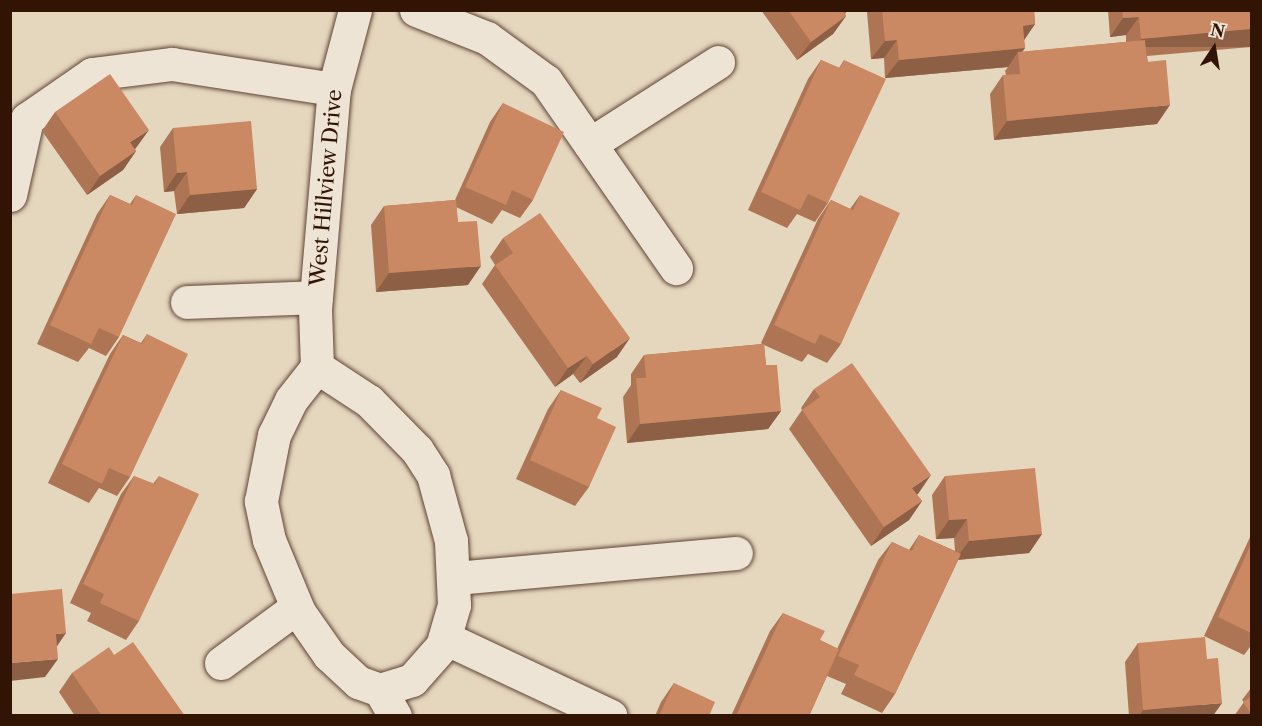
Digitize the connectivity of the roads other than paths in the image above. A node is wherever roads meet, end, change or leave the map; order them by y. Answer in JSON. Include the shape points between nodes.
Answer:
{"nodes":[{"id":1,"x":355,"y":10,"type":"edge"},
{"id":2,"x":416,"y":10,"type":"edge"},
{"id":3,"x":718,"y":62,"type":"dead end"},
{"id":4,"x":334,"y":89,"type":"junction"},
{"id":5,"x":590,"y":144,"type":"junction"},
{"id":6,"x":10,"y":195,"type":"edge"},
{"id":7,"x":676,"y":268,"type":"dead end"},
{"id":8,"x":316,"y":297,"type":"junction"},
{"id":9,"x":187,"y":302,"type":"dead end"},
{"id":10,"x":317,"y":367,"type":"junction"},
{"id":11,"x":736,"y":554,"type":"dead end"},
{"id":12,"x":455,"y":578,"type":"junction"},
{"id":13,"x":297,"y":607,"type":"junction"},
{"id":14,"x":445,"y":638,"type":"junction"},
{"id":15,"x":221,"y":663,"type":"dead end"},
{"id":16,"x":390,"y":709,"type":"edge"},
{"id":17,"x":611,"y":716,"type":"edge"}],
"edges":[{"from":1,"to":4,"type":"street","name":"West Hillview Drive"},
{"from":2,"to":5,"type":"street","via":[[487,38],[546,81]]},
{"from":3,"to":5,"type":"street"},
{"from":4,"to":6,"type":"street","via":[[172,64],[92,74],[27,119]]},
{"from":4,"to":8,"type":"street","name":"West Hillview Drive"},
{"from":5,"to":7,"type":"street"},
{"from":8,"to":9,"type":"street"},
{"from":8,"to":10,"type":"street","name":"West Hillview Drive"},
{"from":10,"to":12,"type":"street","via":[[369,401],[417,450],[433,475],[444,505]]},
{"from":10,"to":13,"type":"street","via":[[291,400],[274,435],[261,501],[269,540]]},
{"from":11,"to":12,"type":"street"},
{"from":12,"to":14,"type":"street","via":[[454,604]]},
{"from":13,"to":15,"type":"street"},
{"from":13,"to":16,"type":"street","via":[[329,655]]},
{"from":14,"to":16,"type":"street","via":[[428,665]]},
{"from":14,"to":17,"type":"street"}]}
